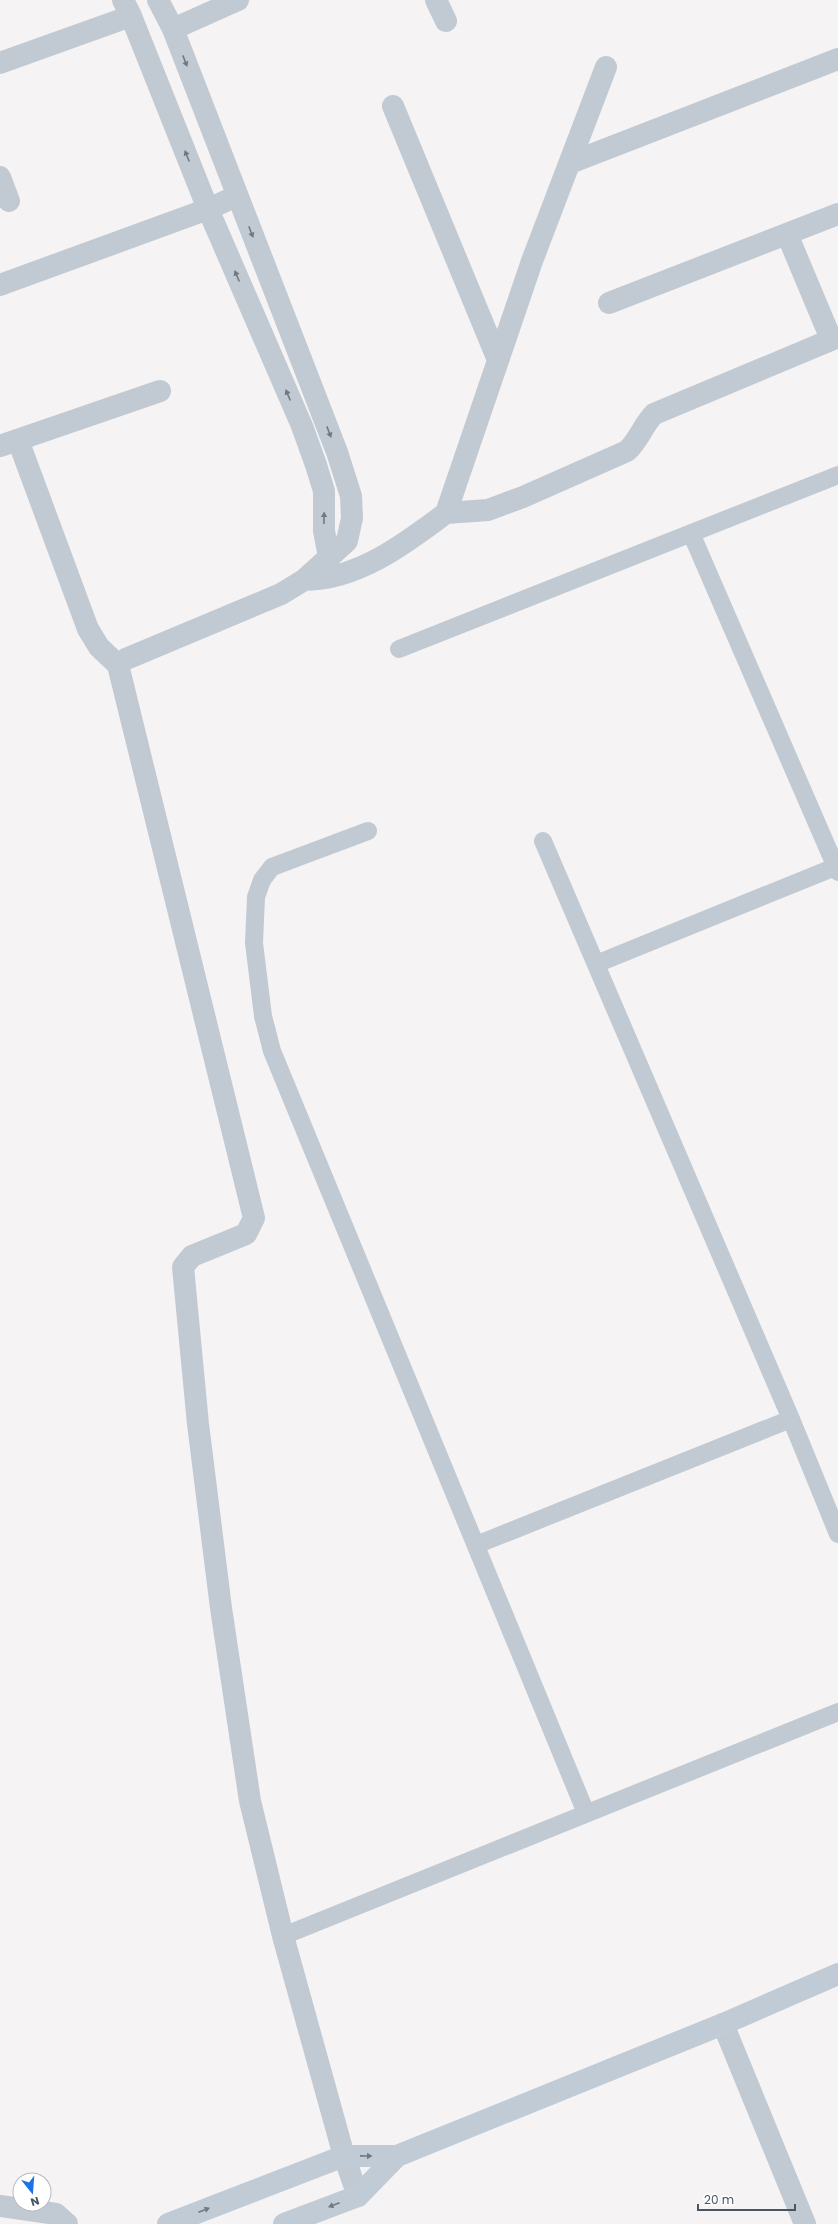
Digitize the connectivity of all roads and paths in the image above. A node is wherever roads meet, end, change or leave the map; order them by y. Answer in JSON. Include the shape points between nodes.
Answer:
{"nodes":[{"id":1,"x":158,"y":0,"type":"edge"},
{"id":2,"x":238,"y":0,"type":"edge"},
{"id":3,"x":436,"y":0,"type":"edge"},
{"id":4,"x":127,"y":8,"type":"edge"},
{"id":5,"x":446,"y":21,"type":"dead end"},
{"id":6,"x":173,"y":29,"type":"junction"},
{"id":7,"x":838,"y":59,"type":"edge"},
{"id":8,"x":0,"y":63,"type":"edge"},
{"id":9,"x":606,"y":67,"type":"dead end"},
{"id":10,"x":393,"y":106,"type":"dead end"},
{"id":11,"x":570,"y":163,"type":"junction"},
{"id":12,"x":0,"y":177,"type":"edge"},
{"id":13,"x":237,"y":196,"type":"junction"},
{"id":14,"x":9,"y":201,"type":"dead end"},
{"id":15,"x":208,"y":209,"type":"junction"},
{"id":16,"x":838,"y":214,"type":"edge"},
{"id":17,"x":787,"y":234,"type":"junction"},
{"id":18,"x":0,"y":285,"type":"edge"},
{"id":19,"x":609,"y":303,"type":"dead end"},
{"id":20,"x":835,"y":338,"type":"edge"},
{"id":21,"x":498,"y":360,"type":"junction"},
{"id":22,"x":160,"y":391,"type":"dead end"},
{"id":23,"x":9,"y":443,"type":"edge"},
{"id":24,"x":838,"y":475,"type":"edge"},
{"id":25,"x":446,"y":513,"type":"junction"},
{"id":26,"x":690,"y":533,"type":"junction"},
{"id":27,"x":329,"y":557,"type":"junction"},
{"id":28,"x":304,"y":580,"type":"junction"},
{"id":29,"x":399,"y":649,"type":"dead end"},
{"id":30,"x":118,"y":665,"type":"junction"},
{"id":31,"x":368,"y":831,"type":"dead end"},
{"id":32,"x":543,"y":841,"type":"dead end"},
{"id":33,"x":837,"y":870,"type":"edge"},
{"id":34,"x":596,"y":964,"type":"junction"},
{"id":35,"x":791,"y":1419,"type":"junction"},
{"id":36,"x":838,"y":1534,"type":"edge"},
{"id":37,"x":476,"y":1546,"type":"junction"},
{"id":38,"x":838,"y":1712,"type":"edge"},
{"id":39,"x":586,"y":1813,"type":"junction"},
{"id":40,"x":283,"y":1936,"type":"junction"},
{"id":41,"x":838,"y":1974,"type":"edge"},
{"id":42,"x":723,"y":2024,"type":"junction"},
{"id":43,"x":344,"y":2156,"type":"junction"},
{"id":44,"x":397,"y":2156,"type":"junction"},
{"id":45,"x":358,"y":2196,"type":"junction"},
{"id":46,"x":0,"y":2206,"type":"edge"},
{"id":47,"x":67,"y":2224,"type":"edge"},
{"id":48,"x":168,"y":2224,"type":"edge"},
{"id":49,"x":284,"y":2224,"type":"edge"},
{"id":50,"x":805,"y":2224,"type":"edge"}],
"edges":[{"from":1,"to":6,"type":"street"},
{"from":2,"to":6,"type":"street"},
{"from":3,"to":5,"type":"street"},
{"from":4,"to":8,"type":"street"},
{"from":15,"to":4,"type":"street","one_way":true},
{"from":6,"to":13,"type":"street","one_way":true},
{"from":7,"to":11,"type":"street"},
{"from":9,"to":11,"type":"street"},
{"from":10,"to":21,"type":"street"},
{"from":11,"to":21,"type":"street","via":[[532,261]]},
{"from":12,"to":14,"type":"street"},
{"from":13,"to":15,"type":"street"},
{"from":13,"to":27,"type":"street","one_way":true,"via":[[346,478],[352,518],[347,541]]},
{"from":15,"to":18,"type":"street"},
{"from":27,"to":15,"type":"street","one_way":true,"via":[[324,531],[324,492],[316,465],[302,426]]},
{"from":16,"to":17,"type":"street"},
{"from":17,"to":19,"type":"street"},
{"from":17,"to":20,"type":"street"},
{"from":20,"to":25,"type":"street","via":[[654,414],[646,422],[636,443],[627,451],[488,510]]},
{"from":21,"to":25,"type":"street"},
{"from":22,"to":23,"type":"street"},
{"from":23,"to":30,"type":"street","via":[[88,629],[98,647]]},
{"from":24,"to":26,"type":"lane"},
{"from":25,"to":28,"type":"street","via":[[381,558],[351,571],[320,580]]},
{"from":26,"to":29,"type":"lane"},
{"from":26,"to":33,"type":"lane"},
{"from":27,"to":28,"type":"street"},
{"from":28,"to":30,"type":"street","via":[[280,594],[126,659]]},
{"from":30,"to":40,"type":"street","via":[[254,1218],[246,1234],[192,1256],[182,1267],[221,1608],[249,1793]]},
{"from":31,"to":37,"type":"lane","via":[[272,867],[262,880],[256,897],[254,943],[257,981],[272,1051]]},
{"from":32,"to":34,"type":"lane"},
{"from":33,"to":34,"type":"lane"},
{"from":34,"to":35,"type":"lane"},
{"from":35,"to":36,"type":"lane"},
{"from":35,"to":37,"type":"lane"},
{"from":37,"to":39,"type":"lane"},
{"from":38,"to":39,"type":"lane"},
{"from":39,"to":40,"type":"lane"},
{"from":40,"to":43,"type":"street"},
{"from":41,"to":42,"type":"street"},
{"from":42,"to":44,"type":"street"},
{"from":42,"to":50,"type":"street"},
{"from":43,"to":44,"type":"street","one_way":true},
{"from":43,"to":45,"type":"street"},
{"from":48,"to":43,"type":"street","one_way":true},
{"from":44,"to":45,"type":"street"},
{"from":45,"to":49,"type":"street","one_way":true},
{"from":46,"to":47,"type":"street","via":[[56,2214]]}]}
